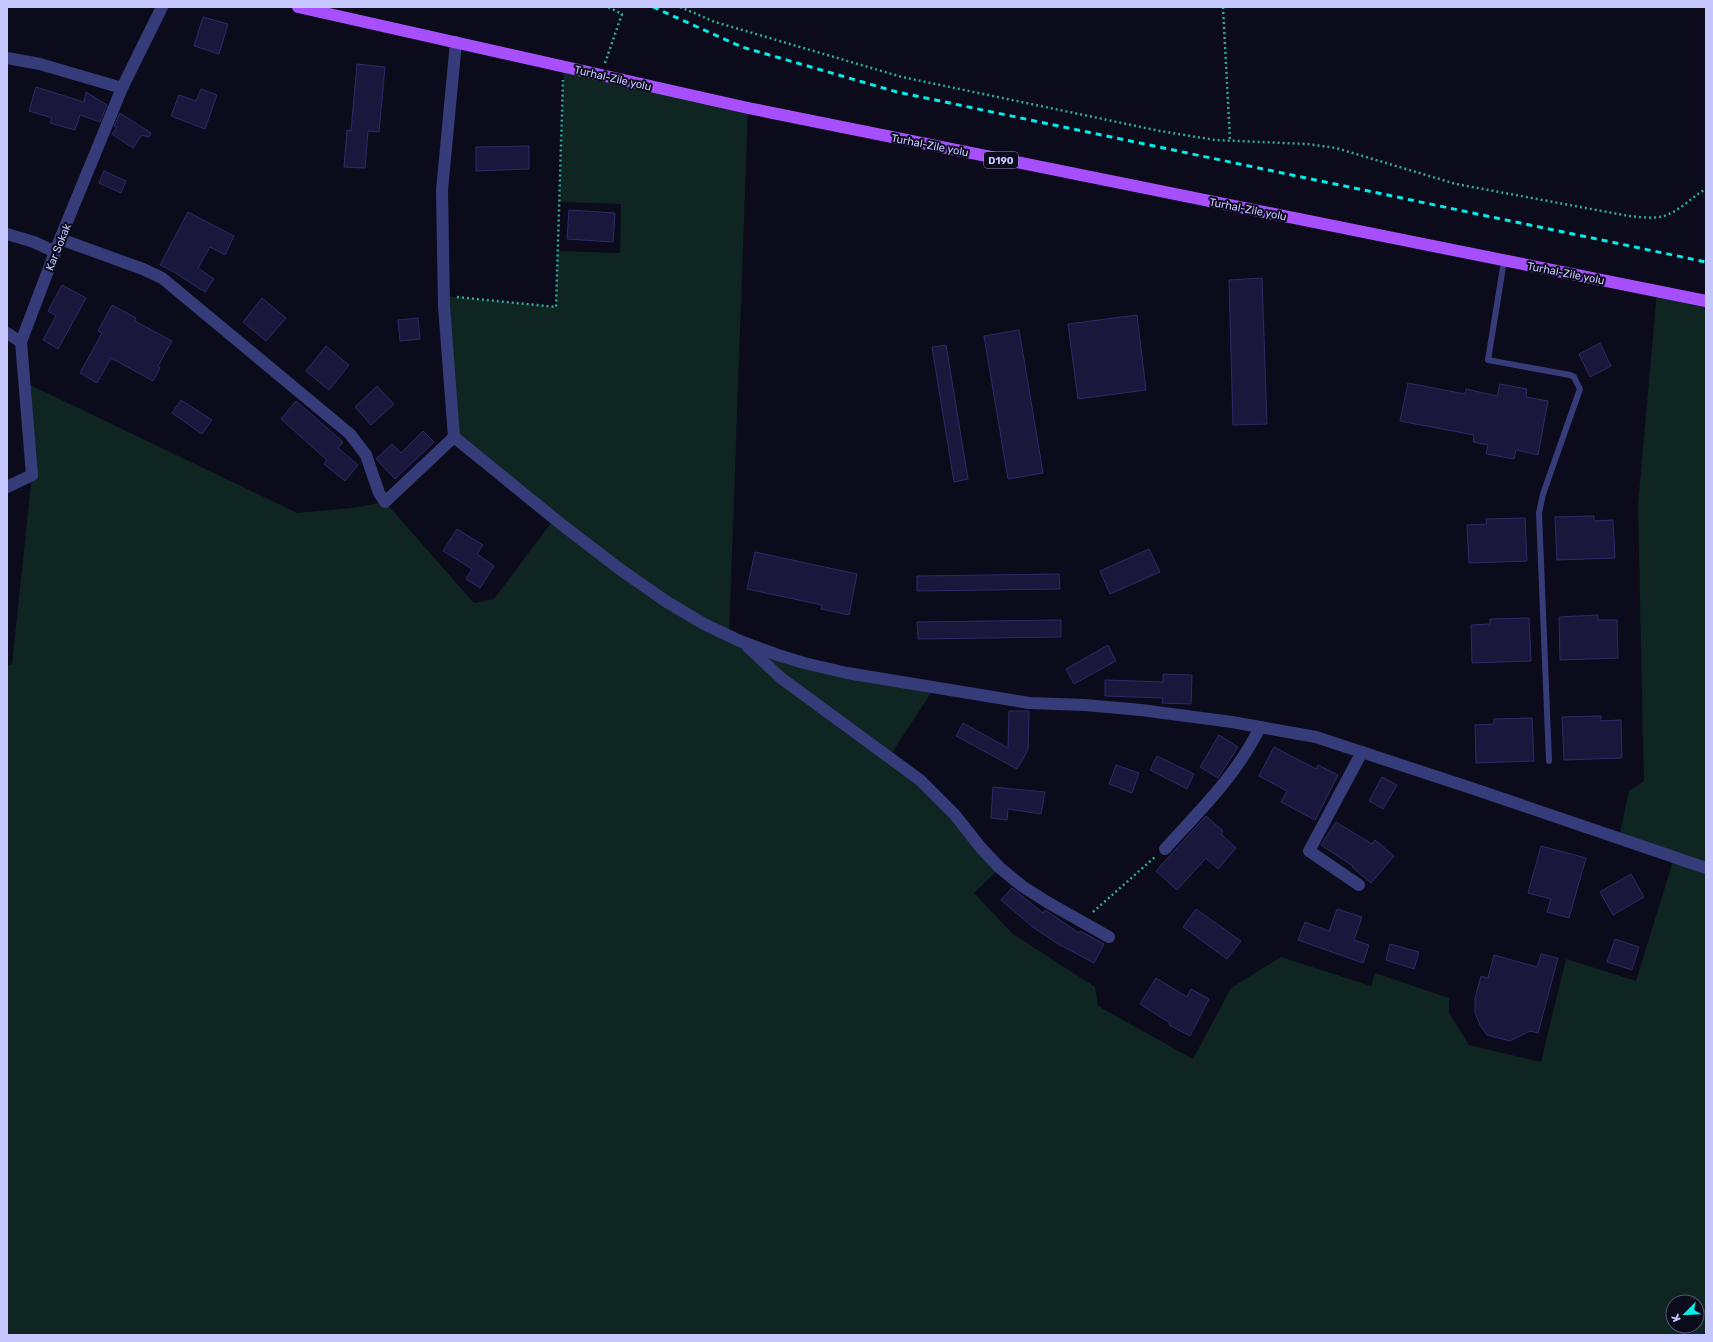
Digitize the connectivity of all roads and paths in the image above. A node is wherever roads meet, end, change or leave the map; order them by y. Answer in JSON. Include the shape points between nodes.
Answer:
{"nodes":[{"id":1,"x":162,"y":7,"type":"edge"},
{"id":2,"x":298,"y":7,"type":"edge"},
{"id":3,"x":608,"y":7,"type":"edge"},
{"id":4,"x":680,"y":7,"type":"edge"},
{"id":5,"x":1223,"y":7,"type":"edge"},
{"id":6,"x":456,"y":42,"type":"junction"},
{"id":7,"x":7,"y":58,"type":"edge"},
{"id":8,"x":564,"y":67,"type":"junction"},
{"id":9,"x":601,"y":75,"type":"junction"},
{"id":10,"x":122,"y":88,"type":"junction"},
{"id":11,"x":1230,"y":140,"type":"junction"},
{"id":12,"x":1706,"y":189,"type":"edge"},
{"id":13,"x":7,"y":234,"type":"edge"},
{"id":14,"x":60,"y":239,"type":"junction"},
{"id":15,"x":55,"y":252,"type":"junction"},
{"id":16,"x":1504,"y":261,"type":"junction"},
{"id":17,"x":444,"y":296,"type":"junction"},
{"id":18,"x":1706,"y":301,"type":"edge"},
{"id":19,"x":7,"y":333,"type":"edge"},
{"id":20,"x":21,"y":342,"type":"junction"},
{"id":21,"x":454,"y":437,"type":"junction"},
{"id":22,"x":7,"y":486,"type":"edge"},
{"id":23,"x":740,"y":641,"type":"junction"},
{"id":24,"x":1260,"y":727,"type":"junction"},
{"id":25,"x":1362,"y":752,"type":"junction"},
{"id":26,"x":1549,"y":761,"type":"dead end"},
{"id":27,"x":1165,"y":849,"type":"joint"},
{"id":28,"x":1706,"y":868,"type":"edge"},
{"id":29,"x":1359,"y":885,"type":"dead end"},
{"id":30,"x":1082,"y":922,"type":"junction"},
{"id":31,"x":1109,"y":937,"type":"dead end"}],
"edges":[{"from":1,"to":10,"type":"street","name":"Kar Sokak"},
{"from":2,"to":6,"type":"main road","name":"Turhal-Zile yolu","number":"D190"},
{"from":3,"to":9,"type":"path","via":[[622,14]]},
{"from":4,"to":11,"type":"path","via":[[715,22],[902,77],[1160,131]]},
{"from":5,"to":11,"type":"path"},
{"from":6,"to":8,"type":"main road","name":"Turhal-Zile yolu","number":"D190"},
{"from":6,"to":17,"type":"street","via":[[442,190]]},
{"from":7,"to":10,"type":"street","via":[[40,64]]},
{"from":8,"to":9,"type":"main road","name":"Turhal-Zile yolu","number":"D190"},
{"from":8,"to":17,"type":"path","via":[[556,307]]},
{"from":9,"to":16,"type":"main road","name":"Turhal-Zile yolu","number":"D190","via":[[748,108]]},
{"from":10,"to":14,"type":"street","name":"Kar Sokak"},
{"from":11,"to":12,"type":"path","via":[[1336,148],[1456,184],[1629,216],[1654,218],[1669,215]]},
{"from":13,"to":15,"type":"street"},
{"from":14,"to":15,"type":"street","name":"Kar Sokak"},
{"from":14,"to":21,"type":"street","via":[[162,278],[350,434],[366,455],[385,502]]},
{"from":15,"to":20,"type":"street","name":"Kar Sokak"},
{"from":16,"to":18,"type":"main road","name":"Turhal-Zile yolu","number":"D190"},
{"from":16,"to":26,"type":"lane","via":[[1488,360],[1570,375],[1580,388],[1543,494],[1539,513]]},
{"from":17,"to":21,"type":"street"},
{"from":19,"to":20,"type":"street"},
{"from":20,"to":22,"type":"street","name":"Kar Sokak","via":[[32,475]]},
{"from":21,"to":23,"type":"street","via":[[622,570],[673,606]]},
{"from":23,"to":24,"type":"street","via":[[804,663],[847,673],[1029,703],[1141,710]]},
{"from":23,"to":30,"type":"street","via":[[781,678],[920,780],[955,815],[1000,868],[1046,902]]},
{"from":24,"to":25,"type":"street","via":[[1316,737]]},
{"from":24,"to":27,"type":"street","via":[[1241,761],[1224,784]]},
{"from":25,"to":28,"type":"street"},
{"from":25,"to":29,"type":"street","via":[[1309,851]]},
{"from":27,"to":30,"type":"path"},
{"from":30,"to":31,"type":"street"}]}
